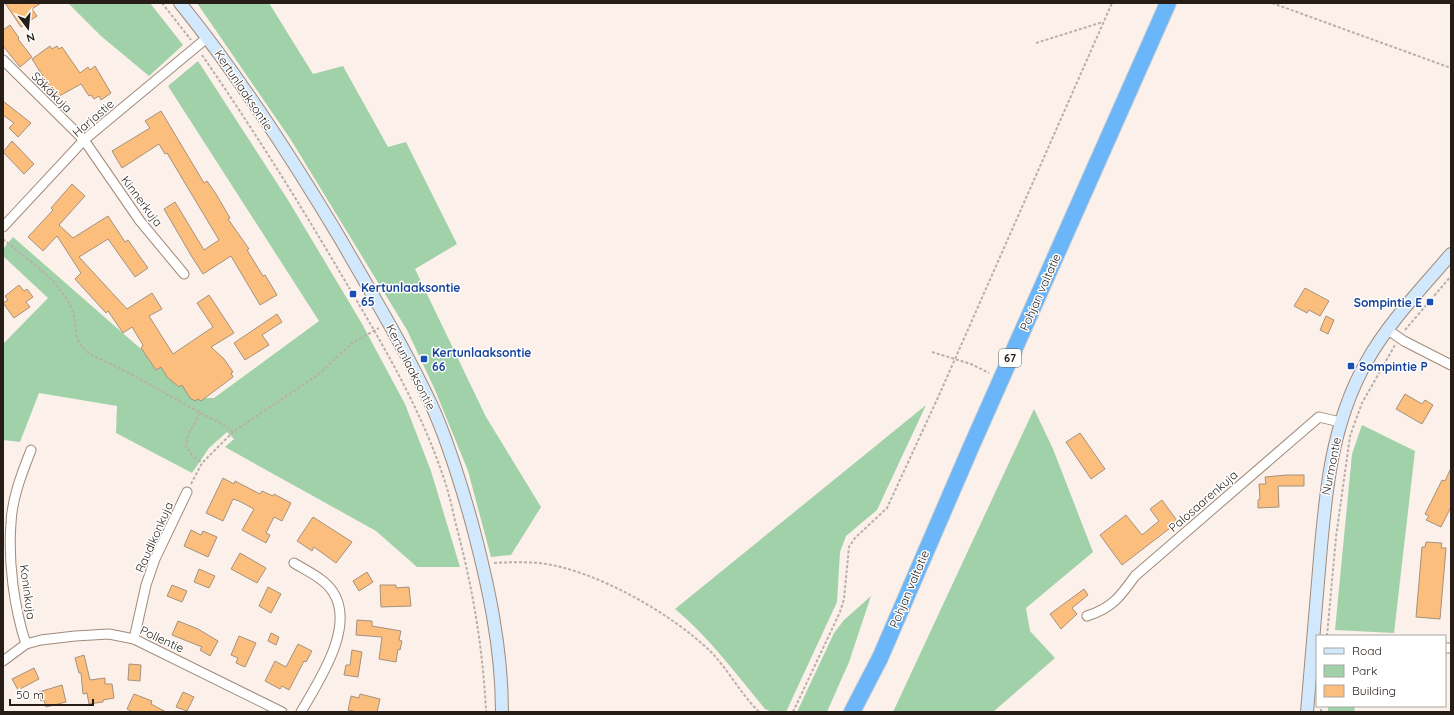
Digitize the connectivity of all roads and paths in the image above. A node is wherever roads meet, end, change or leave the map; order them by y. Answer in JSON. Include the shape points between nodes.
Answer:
{"nodes":[{"id":1,"x":162,"y":3,"type":"edge"},
{"id":2,"x":180,"y":3,"type":"edge"},
{"id":3,"x":1112,"y":3,"type":"edge"},
{"id":4,"x":1168,"y":3,"type":"edge"},
{"id":5,"x":1272,"y":3,"type":"edge"},
{"id":6,"x":1103,"y":22,"type":"junction"},
{"id":7,"x":208,"y":37,"type":"junction"},
{"id":8,"x":1036,"y":43,"type":"dead end"},
{"id":9,"x":196,"y":47,"type":"junction"},
{"id":10,"x":3,"y":60,"type":"edge"},
{"id":11,"x":1451,"y":68,"type":"edge"},
{"id":12,"x":84,"y":140,"type":"junction"},
{"id":13,"x":3,"y":227,"type":"edge"},
{"id":14,"x":3,"y":240,"type":"edge"},
{"id":15,"x":1451,"y":254,"type":"edge"},
{"id":16,"x":184,"y":274,"type":"dead end"},
{"id":17,"x":1451,"y":276,"type":"edge"},
{"id":18,"x":374,"y":330,"type":"junction"},
{"id":19,"x":1388,"y":330,"type":"junction"},
{"id":20,"x":1400,"y":338,"type":"junction"},
{"id":21,"x":932,"y":352,"type":"dead end"},
{"id":22,"x":954,"y":360,"type":"junction"},
{"id":23,"x":1451,"y":365,"type":"edge"},
{"id":24,"x":1001,"y":379,"type":"junction"},
{"id":25,"x":200,"y":413,"type":"junction"},
{"id":26,"x":1340,"y":422,"type":"junction"},
{"id":27,"x":233,"y":432,"type":"junction"},
{"id":28,"x":31,"y":450,"type":"dead end"},
{"id":29,"x":202,"y":463,"type":"junction"},
{"id":30,"x":187,"y":492,"type":"joint"},
{"id":31,"x":294,"y":563,"type":"dead end"},
{"id":32,"x":483,"y":565,"type":"junction"},
{"id":33,"x":1087,"y":616,"type":"dead end"},
{"id":34,"x":1327,"y":635,"type":"edge"},
{"id":35,"x":1315,"y":637,"type":"edge"},
{"id":36,"x":134,"y":638,"type":"junction"},
{"id":37,"x":26,"y":644,"type":"junction"},
{"id":38,"x":3,"y":661,"type":"edge"},
{"id":39,"x":282,"y":712,"type":"edge"},
{"id":40,"x":301,"y":712,"type":"edge"},
{"id":41,"x":486,"y":712,"type":"edge"},
{"id":42,"x":502,"y":712,"type":"edge"},
{"id":43,"x":759,"y":712,"type":"edge"},
{"id":44,"x":793,"y":712,"type":"edge"},
{"id":45,"x":852,"y":712,"type":"edge"},
{"id":46,"x":1307,"y":712,"type":"edge"}],
"edges":[{"from":1,"to":9,"type":"path"},
{"from":2,"to":7,"type":"street","name":"Kertunlaaksontie"},
{"from":3,"to":6,"type":"path"},
{"from":4,"to":24,"type":"highway","name":"Pohjan valtatie","number":"67"},
{"from":5,"to":11,"type":"path"},
{"from":6,"to":8,"type":"path"},
{"from":6,"to":22,"type":"path"},
{"from":7,"to":9,"type":"street","name":"Harjastie"},
{"from":7,"to":32,"type":"street","name":"Kertunlaaksontie","via":[[306,181],[401,342],[432,406],[457,470]]},
{"from":9,"to":12,"type":"street","name":"Harjastie"},
{"from":9,"to":18,"type":"path","via":[[288,186]]},
{"from":10,"to":12,"type":"street","name":"Säkäkuja"},
{"from":12,"to":13,"type":"street","name":"Harjastie"},
{"from":12,"to":16,"type":"street","name":"Kinnerkuja","via":[[140,221]]},
{"from":14,"to":25,"type":"path","via":[[64,293],[74,314],[76,332],[81,345],[92,354]]},
{"from":15,"to":19,"type":"street","name":"Nurmontie"},
{"from":17,"to":20,"type":"path"},
{"from":18,"to":27,"type":"path","via":[[352,343],[319,374]]},
{"from":18,"to":41,"type":"path","via":[[406,388],[444,479],[468,568],[479,635]]},
{"from":19,"to":20,"type":"street"},
{"from":19,"to":26,"type":"street","name":"Nurmontie","via":[[1367,360],[1351,391]]},
{"from":20,"to":23,"type":"street"},
{"from":20,"to":34,"type":"path","via":[[1362,403],[1350,436],[1336,537]]},
{"from":21,"to":22,"type":"path"},
{"from":22,"to":24,"type":"path","via":[[971,364]]},
{"from":22,"to":44,"type":"path","via":[[887,508],[849,547],[844,599],[840,612]]},
{"from":24,"to":45,"type":"highway","name":"Pohjan valtatie","number":"67","via":[[880,658]]},
{"from":25,"to":27,"type":"path"},
{"from":25,"to":29,"type":"path","via":[[188,435],[186,447]]},
{"from":26,"to":33,"type":"street","name":"Palosaarenkuja","via":[[1319,417],[1135,576],[1119,598],[1104,611]]},
{"from":26,"to":35,"type":"street","name":"Nurmontie","via":[[1325,492]]},
{"from":27,"to":29,"type":"path"},
{"from":28,"to":37,"type":"street","name":"Koninkuja","via":[[20,481],[11,522],[10,554],[20,625]]},
{"from":29,"to":30,"type":"path"},
{"from":30,"to":36,"type":"street","name":"Raudikonkuja","via":[[155,559],[146,585]]},
{"from":31,"to":40,"type":"street","via":[[316,576],[333,592],[340,606],[339,627],[329,663]]},
{"from":32,"to":42,"type":"street","name":"Kertunlaaksontie","via":[[495,626],[502,686]]},
{"from":32,"to":43,"type":"path","via":[[540,563],[562,568],[597,580],[657,609],[686,629],[713,654],[746,699]]},
{"from":35,"to":46,"type":"street","name":"Nurmontie"},
{"from":36,"to":37,"type":"street","name":"Pollentie","via":[[108,634],[75,636]]},
{"from":36,"to":39,"type":"street","name":"Pollentie"},
{"from":37,"to":38,"type":"street","name":"Pollentie"}]}
